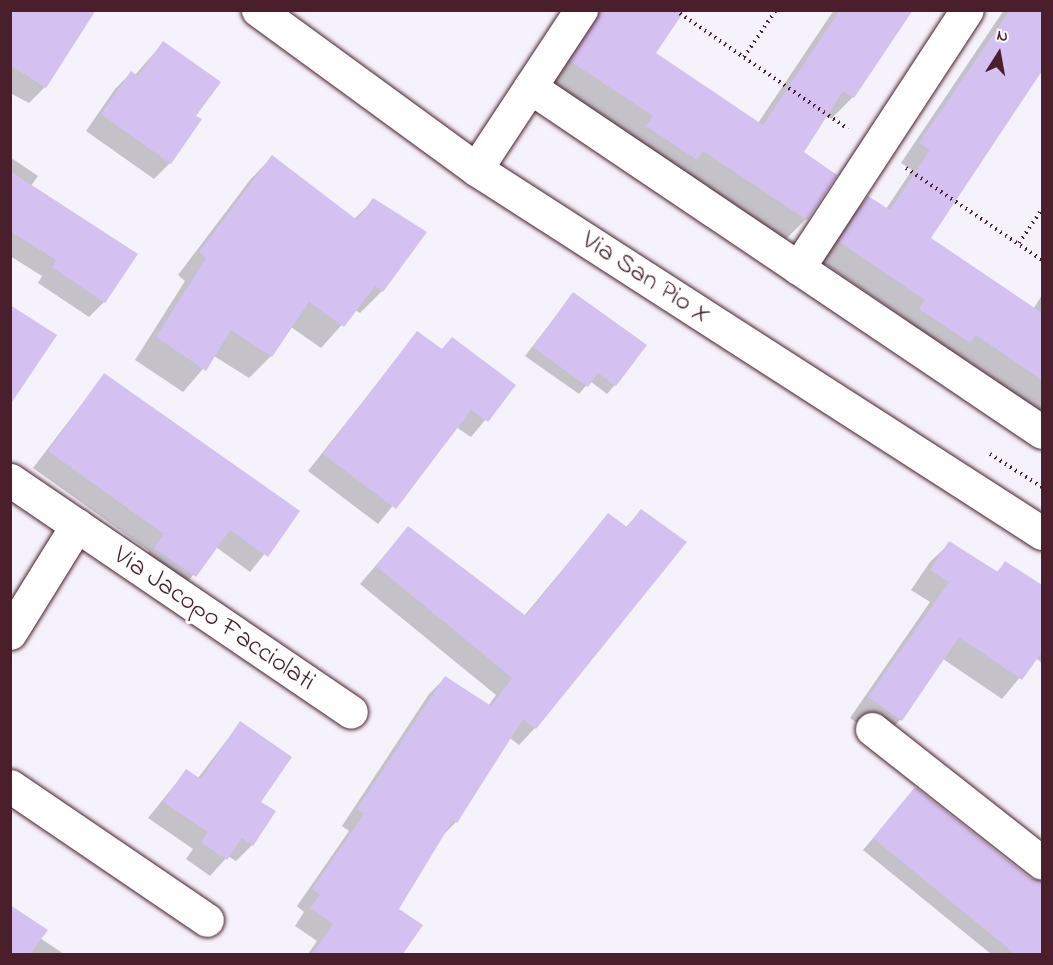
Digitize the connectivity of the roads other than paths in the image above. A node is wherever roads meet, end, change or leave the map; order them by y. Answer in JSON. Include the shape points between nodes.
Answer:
{"nodes":[{"id":1,"x":581,"y":10,"type":"edge"},
{"id":2,"x":967,"y":10,"type":"edge"},
{"id":3,"x":279,"y":17,"type":"edge"},
{"id":4,"x":530,"y":87,"type":"junction"},
{"id":5,"x":476,"y":170,"type":"junction"},
{"id":6,"x":798,"y":268,"type":"junction"},
{"id":7,"x":1042,"y":432,"type":"edge"},
{"id":8,"x":10,"y":480,"type":"edge"},
{"id":9,"x":77,"y":525,"type":"junction"},
{"id":10,"x":1042,"y":532,"type":"edge"},
{"id":11,"x":10,"y":633,"type":"edge"},
{"id":12,"x":351,"y":712,"type":"dead end"},
{"id":13,"x":872,"y":729,"type":"dead end"},
{"id":14,"x":10,"y":786,"type":"edge"},
{"id":15,"x":1042,"y":863,"type":"edge"},
{"id":16,"x":207,"y":920,"type":"dead end"}],
"edges":[{"from":1,"to":4,"type":"street"},
{"from":2,"to":6,"type":"street"},
{"from":3,"to":5,"type":"street","name":"Via San Pio X"},
{"from":4,"to":5,"type":"street"},
{"from":4,"to":6,"type":"street"},
{"from":5,"to":10,"type":"street","name":"Via San Pio X"},
{"from":6,"to":7,"type":"street"},
{"from":8,"to":9,"type":"street","name":"Via Jacopo Facciolati"},
{"from":9,"to":11,"type":"street"},
{"from":9,"to":12,"type":"street","name":"Via Jacopo Facciolati"},
{"from":13,"to":15,"type":"street"},
{"from":14,"to":16,"type":"street"}]}
